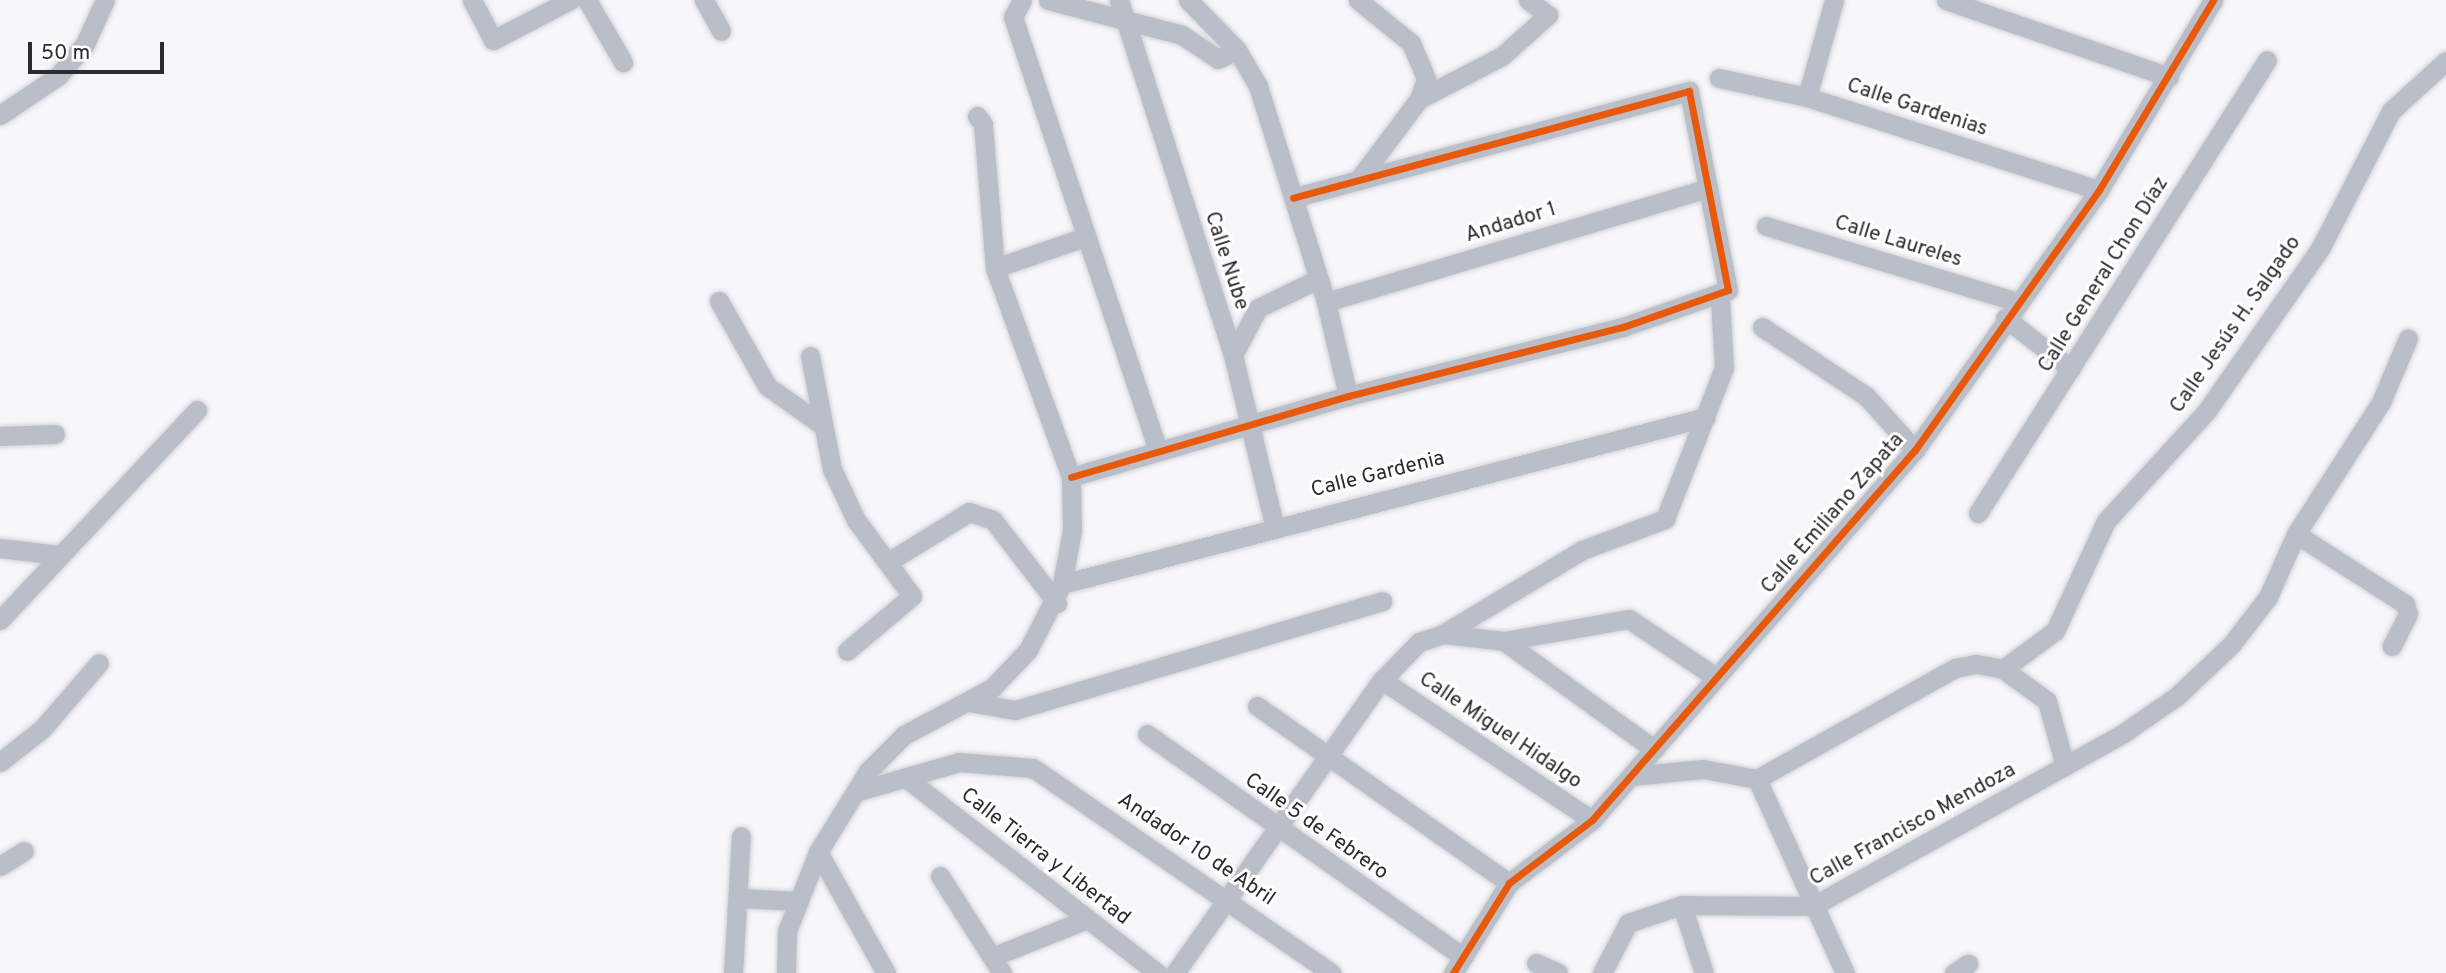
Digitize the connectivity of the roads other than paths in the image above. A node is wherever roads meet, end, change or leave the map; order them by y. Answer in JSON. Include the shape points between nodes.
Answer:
{"nodes":[{"id":1,"x":105,"y":0,"type":"edge"},
{"id":2,"x":472,"y":0,"type":"edge"},
{"id":3,"x":570,"y":0,"type":"edge"},
{"id":4,"x":587,"y":0,"type":"edge"},
{"id":5,"x":704,"y":0,"type":"edge"},
{"id":6,"x":1022,"y":0,"type":"edge"},
{"id":7,"x":1048,"y":0,"type":"edge"},
{"id":8,"x":1188,"y":0,"type":"edge"},
{"id":9,"x":1358,"y":0,"type":"edge"},
{"id":10,"x":1528,"y":0,"type":"edge"},
{"id":11,"x":1833,"y":0,"type":"edge"},
{"id":12,"x":1946,"y":0,"type":"edge"},
{"id":13,"x":2213,"y":0,"type":"edge"},
{"id":14,"x":1121,"y":8,"type":"edge"},
{"id":15,"x":721,"y":31,"type":"dead end"},
{"id":16,"x":1237,"y":50,"type":"junction"},
{"id":17,"x":2267,"y":60,"type":"dead end"},
{"id":18,"x":2446,"y":61,"type":"edge"},
{"id":19,"x":624,"y":62,"type":"dead end"},
{"id":20,"x":2169,"y":77,"type":"junction"},
{"id":21,"x":1719,"y":78,"type":"dead end"},
{"id":22,"x":1807,"y":97,"type":"junction"},
{"id":23,"x":1419,"y":99,"type":"junction"},
{"id":24,"x":0,"y":115,"type":"edge"},
{"id":25,"x":977,"y":116,"type":"dead end"},
{"id":26,"x":1359,"y":179,"type":"junction"},
{"id":27,"x":1708,"y":188,"type":"junction"},
{"id":28,"x":2099,"y":190,"type":"junction"},
{"id":29,"x":1293,"y":198,"type":"junction"},
{"id":30,"x":1766,"y":226,"type":"dead end"},
{"id":31,"x":1085,"y":237,"type":"junction"},
{"id":32,"x":995,"y":268,"type":"junction"},
{"id":33,"x":1318,"y":279,"type":"junction"},
{"id":34,"x":1720,"y":298,"type":"junction"},
{"id":35,"x":719,"y":301,"type":"dead end"},
{"id":36,"x":1326,"y":302,"type":"junction"},
{"id":37,"x":2017,"y":302,"type":"junction"},
{"id":38,"x":2005,"y":318,"type":"junction"},
{"id":39,"x":1762,"y":327,"type":"dead end"},
{"id":40,"x":2408,"y":338,"type":"dead end"},
{"id":41,"x":1233,"y":355,"type":"junction"},
{"id":42,"x":810,"y":356,"type":"dead end"},
{"id":43,"x":2071,"y":369,"type":"junction"},
{"id":44,"x":1348,"y":396,"type":"junction"},
{"id":45,"x":197,"y":410,"type":"dead end"},
{"id":46,"x":1706,"y":417,"type":"junction"},
{"id":47,"x":819,"y":423,"type":"junction"},
{"id":48,"x":1248,"y":425,"type":"junction"},
{"id":49,"x":55,"y":434,"type":"dead end"},
{"id":50,"x":0,"y":436,"type":"edge"},
{"id":51,"x":1157,"y":448,"type":"junction"},
{"id":52,"x":1915,"y":450,"type":"junction"},
{"id":53,"x":1071,"y":477,"type":"junction"},
{"id":54,"x":1978,"y":513,"type":"dead end"},
{"id":55,"x":1274,"y":524,"type":"junction"},
{"id":56,"x":2296,"y":534,"type":"junction"},
{"id":57,"x":0,"y":548,"type":"edge"},
{"id":58,"x":59,"y":555,"type":"junction"},
{"id":59,"x":888,"y":562,"type":"junction"},
{"id":60,"x":1059,"y":594,"type":"junction"},
{"id":61,"x":1382,"y":601,"type":"dead end"},
{"id":62,"x":0,"y":620,"type":"edge"},
{"id":63,"x":1443,"y":635,"type":"junction"},
{"id":64,"x":1504,"y":641,"type":"junction"},
{"id":65,"x":2392,"y":646,"type":"dead end"},
{"id":66,"x":847,"y":651,"type":"dead end"},
{"id":67,"x":99,"y":663,"type":"dead end"},
{"id":68,"x":2003,"y":669,"type":"junction"},
{"id":69,"x":1714,"y":676,"type":"junction"},
{"id":70,"x":1382,"y":680,"type":"junction"},
{"id":71,"x":969,"y":702,"type":"junction"},
{"id":72,"x":1257,"y":706,"type":"dead end"},
{"id":73,"x":1147,"y":734,"type":"dead end"},
{"id":74,"x":1654,"y":750,"type":"junction"},
{"id":75,"x":1330,"y":751,"type":"junction"},
{"id":76,"x":0,"y":761,"type":"edge"},
{"id":77,"x":2065,"y":766,"type":"junction"},
{"id":78,"x":1631,"y":776,"type":"junction"},
{"id":79,"x":906,"y":778,"type":"junction"},
{"id":80,"x":1756,"y":779,"type":"junction"},
{"id":81,"x":858,"y":791,"type":"junction"},
{"id":82,"x":1592,"y":820,"type":"junction"},
{"id":83,"x":1277,"y":828,"type":"junction"},
{"id":84,"x":741,"y":835,"type":"dead end"},
{"id":85,"x":24,"y":851,"type":"dead end"},
{"id":86,"x":818,"y":852,"type":"junction"},
{"id":87,"x":0,"y":866,"type":"edge"},
{"id":88,"x":940,"y":876,"type":"dead end"},
{"id":89,"x":1509,"y":883,"type":"junction"},
{"id":90,"x":738,"y":898,"type":"junction"},
{"id":91,"x":1228,"y":898,"type":"junction"},
{"id":92,"x":799,"y":901,"type":"junction"},
{"id":93,"x":1682,"y":905,"type":"junction"},
{"id":94,"x":1813,"y":906,"type":"junction"},
{"id":95,"x":1087,"y":919,"type":"junction"},
{"id":96,"x":1535,"y":963,"type":"dead end"},
{"id":97,"x":1457,"y":964,"type":"edge"},
{"id":98,"x":997,"y":965,"type":"edge"},
{"id":99,"x":733,"y":973,"type":"edge"},
{"id":100,"x":786,"y":973,"type":"edge"},
{"id":101,"x":886,"y":973,"type":"edge"},
{"id":102,"x":1157,"y":973,"type":"edge"},
{"id":103,"x":1175,"y":973,"type":"edge"},
{"id":104,"x":1331,"y":973,"type":"edge"},
{"id":105,"x":1558,"y":973,"type":"edge"},
{"id":106,"x":1602,"y":973,"type":"edge"},
{"id":107,"x":1704,"y":973,"type":"edge"},
{"id":108,"x":1845,"y":973,"type":"edge"}],
"edges":[{"from":1,"to":24,"type":"street","via":[[85,44],[58,76]]},
{"from":2,"to":3,"type":"street","via":[[493,40]]},
{"from":4,"to":19,"type":"street"},
{"from":5,"to":15,"type":"street"},
{"from":6,"to":31,"type":"street","via":[[1013,16]]},
{"from":7,"to":14,"type":"street"},
{"from":8,"to":16,"type":"street"},
{"from":9,"to":23,"type":"street","via":[[1410,43],[1426,79]]},
{"from":10,"to":23,"type":"street","via":[[1548,15],[1502,56]]},
{"from":11,"to":22,"type":"street"},
{"from":12,"to":20,"type":"street"},
{"from":13,"to":20,"type":"street","name":"Calle Emiliano Zapata"},
{"from":14,"to":16,"type":"street","via":[[1182,34],[1218,59]]},
{"from":14,"to":41,"type":"street","name":"Calle Nube"},
{"from":16,"to":29,"type":"street","via":[[1258,86]]},
{"from":17,"to":43,"type":"street","name":"Calle General Chon Díaz"},
{"from":18,"to":68,"type":"street","name":"Calle Jesús H. Salgado","via":[[2391,111],[2320,247],[2206,412],[2106,521],[2055,631]]},
{"from":20,"to":28,"type":"street","name":"Calle Emiliano Zapata"},
{"from":21,"to":22,"type":"street","name":"Calle Gardenias"},
{"from":22,"to":28,"type":"street","name":"Calle Gardenias"},
{"from":23,"to":26,"type":"street"},
{"from":25,"to":32,"type":"street","via":[[983,124]]},
{"from":26,"to":27,"type":"street","via":[[1676,90],[1689,92],[1696,103]]},
{"from":26,"to":29,"type":"street"},
{"from":27,"to":34,"type":"street","via":[[1728,277]]},
{"from":27,"to":36,"type":"street","name":"Andador 1"},
{"from":28,"to":37,"type":"street","name":"Calle Emiliano Zapata"},
{"from":29,"to":33,"type":"street"},
{"from":30,"to":37,"type":"street","name":"Calle Laureles"},
{"from":31,"to":32,"type":"street"},
{"from":31,"to":51,"type":"street"},
{"from":32,"to":53,"type":"street"},
{"from":33,"to":36,"type":"street"},
{"from":33,"to":41,"type":"street","via":[[1258,307]]},
{"from":34,"to":44,"type":"street"},
{"from":34,"to":46,"type":"street","via":[[1724,368]]},
{"from":35,"to":47,"type":"street","via":[[767,386]]},
{"from":36,"to":44,"type":"street"},
{"from":37,"to":38,"type":"street","name":"Calle Emiliano Zapata"},
{"from":38,"to":43,"type":"street"},
{"from":38,"to":52,"type":"street","name":"Calle Emiliano Zapata"},
{"from":39,"to":52,"type":"street","via":[[1866,396]]},
{"from":40,"to":56,"type":"street","name":"Calle Francisco Mendoza","via":[[2381,402]]},
{"from":41,"to":48,"type":"street","name":"Calle Nube"},
{"from":42,"to":47,"type":"street"},
{"from":43,"to":54,"type":"street","name":"Calle General Chon Díaz"},
{"from":44,"to":48,"type":"street"},
{"from":45,"to":58,"type":"street"},
{"from":46,"to":55,"type":"street","name":"Calle Gardenia"},
{"from":46,"to":63,"type":"street","via":[[1665,519],[1581,550]]},
{"from":47,"to":59,"type":"street","via":[[856,520]]},
{"from":48,"to":51,"type":"street"},
{"from":48,"to":55,"type":"street","name":"Calle Nube"},
{"from":49,"to":50,"type":"street"},
{"from":51,"to":53,"type":"street"},
{"from":52,"to":69,"type":"street","name":"Calle Emiliano Zapata"},
{"from":53,"to":60,"type":"street","via":[[1072,530]]},
{"from":55,"to":60,"type":"street","name":"Calle Gardenia"},
{"from":56,"to":65,"type":"street","via":[[2405,604],[2408,614]]},
{"from":56,"to":77,"type":"street","name":"Calle Francisco Mendoza","via":[[2268,597],[2231,645],[2177,696]]},
{"from":57,"to":58,"type":"street"},
{"from":58,"to":62,"type":"street"},
{"from":59,"to":60,"type":"street","via":[[969,512],[993,520]]},
{"from":59,"to":66,"type":"street","via":[[912,596]]},
{"from":60,"to":71,"type":"street","via":[[1028,650],[992,688]]},
{"from":61,"to":71,"type":"street","via":[[1015,710]]},
{"from":63,"to":64,"type":"street"},
{"from":63,"to":70,"type":"street","via":[[1406,650]]},
{"from":64,"to":69,"type":"street","via":[[1629,619]]},
{"from":64,"to":74,"type":"street"},
{"from":67,"to":76,"type":"street","via":[[42,729]]},
{"from":68,"to":77,"type":"street","via":[[2047,701]]},
{"from":68,"to":80,"type":"street","via":[[1955,668]]},
{"from":69,"to":74,"type":"street","name":"Calle Emiliano Zapata"},
{"from":70,"to":75,"type":"street"},
{"from":70,"to":82,"type":"street","name":"Calle Miguel Hidalgo"},
{"from":71,"to":81,"type":"street","via":[[904,735],[868,771]]},
{"from":72,"to":75,"type":"street"},
{"from":73,"to":83,"type":"street","name":"Calle 5 de Febrero"},
{"from":74,"to":78,"type":"street","name":"Calle Emiliano Zapata"},
{"from":75,"to":83,"type":"street"},
{"from":75,"to":89,"type":"street"},
{"from":77,"to":94,"type":"street","name":"Calle Francisco Mendoza"},
{"from":78,"to":80,"type":"street","via":[[1703,769]]},
{"from":78,"to":82,"type":"street","name":"Calle Emiliano Zapata"},
{"from":79,"to":81,"type":"street"},
{"from":79,"to":91,"type":"street","name":"Andador 10 de Abril","via":[[959,762],[1033,768]]},
{"from":79,"to":95,"type":"street","name":"Calle Tierra y Libertad"},
{"from":80,"to":94,"type":"street"},
{"from":81,"to":86,"type":"street"},
{"from":82,"to":89,"type":"street","name":"Calle Emiliano Zapata"},
{"from":83,"to":91,"type":"street"},
{"from":83,"to":97,"type":"street","name":"Calle 5 de Febrero"},
{"from":84,"to":90,"type":"street"},
{"from":85,"to":87,"type":"street"},
{"from":86,"to":92,"type":"street"},
{"from":86,"to":101,"type":"street"},
{"from":88,"to":98,"type":"street"},
{"from":89,"to":97,"type":"street","name":"Calle Emiliano Zapata"},
{"from":90,"to":92,"type":"street"},
{"from":90,"to":99,"type":"street"},
{"from":91,"to":103,"type":"street"},
{"from":91,"to":104,"type":"street","name":"Andador 10 de Abril"},
{"from":92,"to":100,"type":"street","via":[[787,931]]},
{"from":93,"to":94,"type":"street","name":"Calle Francisco Mendoza"},
{"from":93,"to":106,"type":"street","name":"Calle Francisco Mendoza","via":[[1628,923]]},
{"from":93,"to":107,"type":"street"},
{"from":94,"to":108,"type":"street"},
{"from":95,"to":98,"type":"street"},
{"from":95,"to":102,"type":"street","name":"Calle Tierra y Libertad"},
{"from":96,"to":105,"type":"street"}]}
